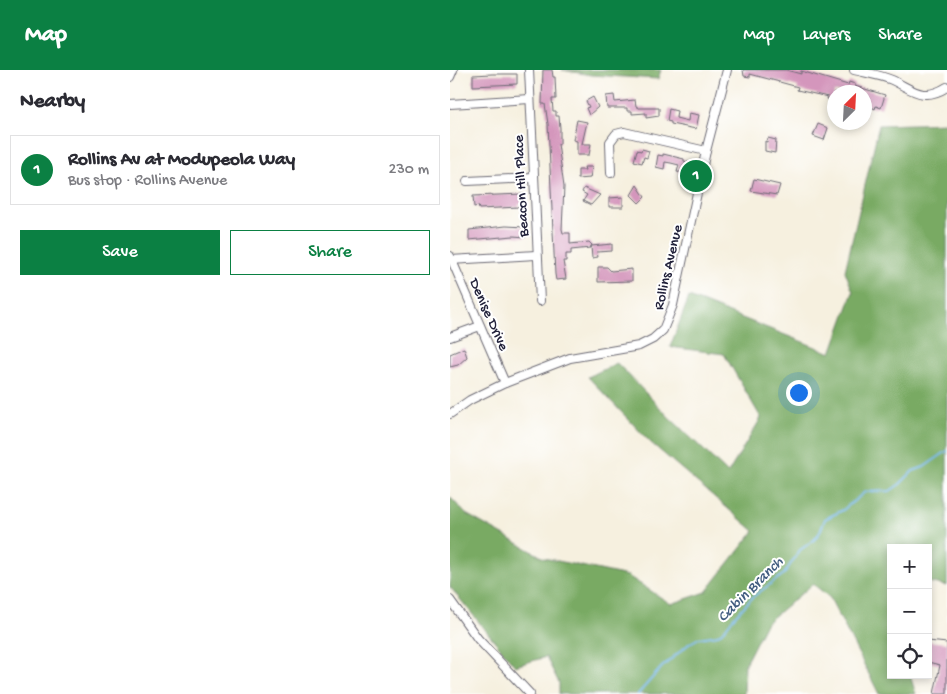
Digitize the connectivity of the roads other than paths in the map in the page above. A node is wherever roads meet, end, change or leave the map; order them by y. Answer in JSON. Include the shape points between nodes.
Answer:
{"nodes":[{"id":1,"x":453,"y":70,"type":"edge"},
{"id":2,"x":529,"y":70,"type":"edge"},
{"id":3,"x":727,"y":70,"type":"edge"},
{"id":4,"x":854,"y":70,"type":"edge"},
{"id":5,"x":450,"y":77,"type":"edge"},
{"id":6,"x":947,"y":87,"type":"edge"},
{"id":7,"x":530,"y":99,"type":"junction"},
{"id":8,"x":450,"y":104,"type":"edge"},
{"id":9,"x":706,"y":151,"type":"junction"},
{"id":10,"x":611,"y":173,"type":"dead end"},
{"id":11,"x":534,"y":178,"type":"junction"},
{"id":12,"x":467,"y":181,"type":"dead end"},
{"id":13,"x":536,"y":255,"type":"junction"},
{"id":14,"x":450,"y":258,"type":"edge"},
{"id":15,"x":540,"y":301,"type":"dead end"},
{"id":16,"x":480,"y":326,"type":"junction"},
{"id":17,"x":450,"y":336,"type":"edge"},
{"id":18,"x":505,"y":383,"type":"junction"},
{"id":19,"x":450,"y":414,"type":"edge"},
{"id":20,"x":450,"y":600,"type":"edge"},
{"id":21,"x":530,"y":694,"type":"edge"}],
"edges":[{"from":1,"to":5,"type":"street"},
{"from":2,"to":7,"type":"street","name":"Beacon Hill Place"},
{"from":3,"to":9,"type":"street","name":"Rollins Avenue"},
{"from":4,"to":6,"type":"street","via":[[893,80],[914,93],[939,92]]},
{"from":7,"to":8,"type":"street"},
{"from":7,"to":11,"type":"street","name":"Beacon Hill Place"},
{"from":9,"to":10,"type":"street","via":[[624,132],[616,134],[610,142]]},
{"from":9,"to":18,"type":"street","name":"Rollins Avenue","via":[[673,305],[663,330],[639,346],[570,358]]},
{"from":11,"to":12,"type":"street"},
{"from":11,"to":13,"type":"street","name":"Beacon Hill Place"},
{"from":13,"to":14,"type":"street"},
{"from":13,"to":15,"type":"street","name":"Beacon Hill Place"},
{"from":14,"to":16,"type":"street","name":"Denise Drive"},
{"from":16,"to":17,"type":"street"},
{"from":16,"to":18,"type":"street","name":"Denise Drive"},
{"from":18,"to":19,"type":"street","name":"Rollins Avenue"},
{"from":20,"to":21,"type":"street","via":[[478,639]]}]}
